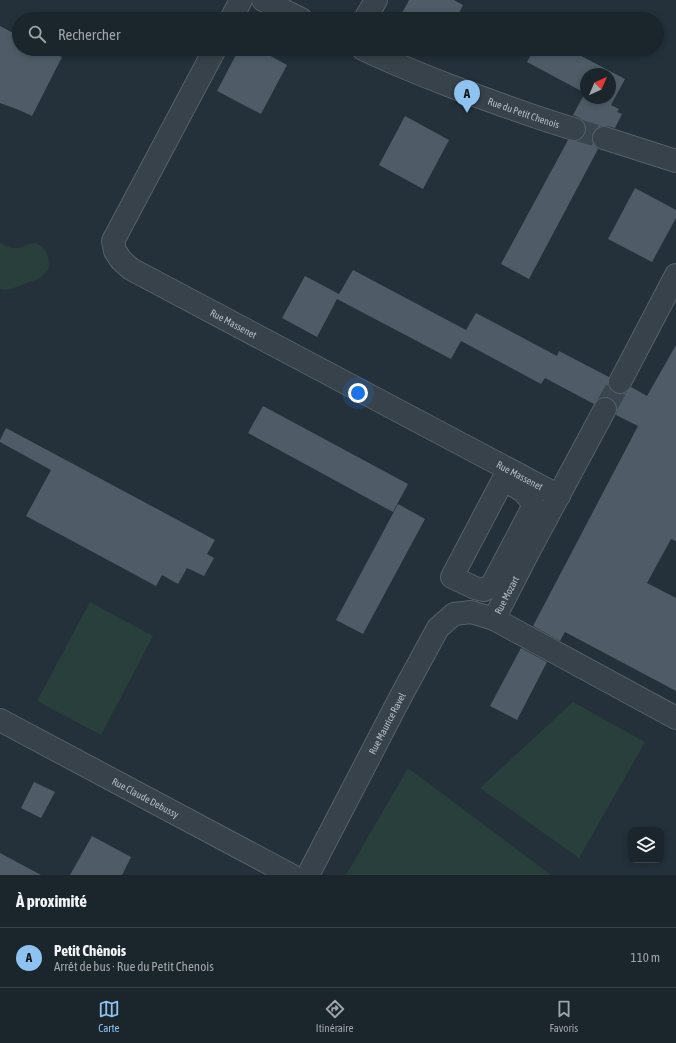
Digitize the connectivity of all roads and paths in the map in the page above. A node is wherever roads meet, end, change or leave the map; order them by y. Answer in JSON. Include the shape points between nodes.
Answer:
{"nodes":[{"id":1,"x":240,"y":0,"type":"edge"},
{"id":2,"x":263,"y":0,"type":"edge"},
{"id":3,"x":376,"y":0,"type":"edge"},
{"id":4,"x":234,"y":12,"type":"edge"},
{"id":5,"x":287,"y":12,"type":"edge"},
{"id":6,"x":369,"y":12,"type":"edge"},
{"id":7,"x":211,"y":56,"type":"edge"},
{"id":8,"x":378,"y":56,"type":"edge"},
{"id":9,"x":574,"y":129,"type":"tunnel mouth"},
{"id":10,"x":604,"y":138,"type":"tunnel mouth"},
{"id":11,"x":676,"y":161,"type":"edge"},
{"id":12,"x":676,"y":275,"type":"edge"},
{"id":13,"x":620,"y":382,"type":"tunnel mouth"},
{"id":14,"x":605,"y":409,"type":"tunnel mouth"},
{"id":15,"x":559,"y":496,"type":"junction"},
{"id":16,"x":452,"y":577,"type":"joint"},
{"id":17,"x":494,"y":619,"type":"junction"},
{"id":18,"x":676,"y":718,"type":"edge"},
{"id":19,"x":0,"y":720,"type":"edge"},
{"id":20,"x":291,"y":875,"type":"edge"},
{"id":21,"x":308,"y":875,"type":"edge"}],
"edges":[{"from":1,"to":4,"type":"street"},
{"from":2,"to":5,"type":"street"},
{"from":3,"to":6,"type":"street"},
{"from":7,"to":15,"type":"street","name":"Rue Massenet","via":[[114,241],[115,251],[121,260],[131,269]]},
{"from":8,"to":9,"type":"street","name":"Rue du Petit Chenois","via":[[468,92]]},
{"from":10,"to":11,"type":"street"},
{"from":12,"to":13,"type":"street"},
{"from":14,"to":15,"type":"street","name":"Rue Mozart"},
{"from":15,"to":17,"type":"street","name":"Rue Mozart"},
{"from":16,"to":16,"type":"street","via":[[503,480],[526,493],[533,507],[492,585],[484,590]]},
{"from":17,"to":18,"type":"street","name":"Rue Mozart"},
{"from":17,"to":21,"type":"street","name":"Rue Maurice Ravel","via":[[472,612],[454,614],[438,628]]},
{"from":19,"to":20,"type":"street","name":"Rue Claude Debussy"}]}
